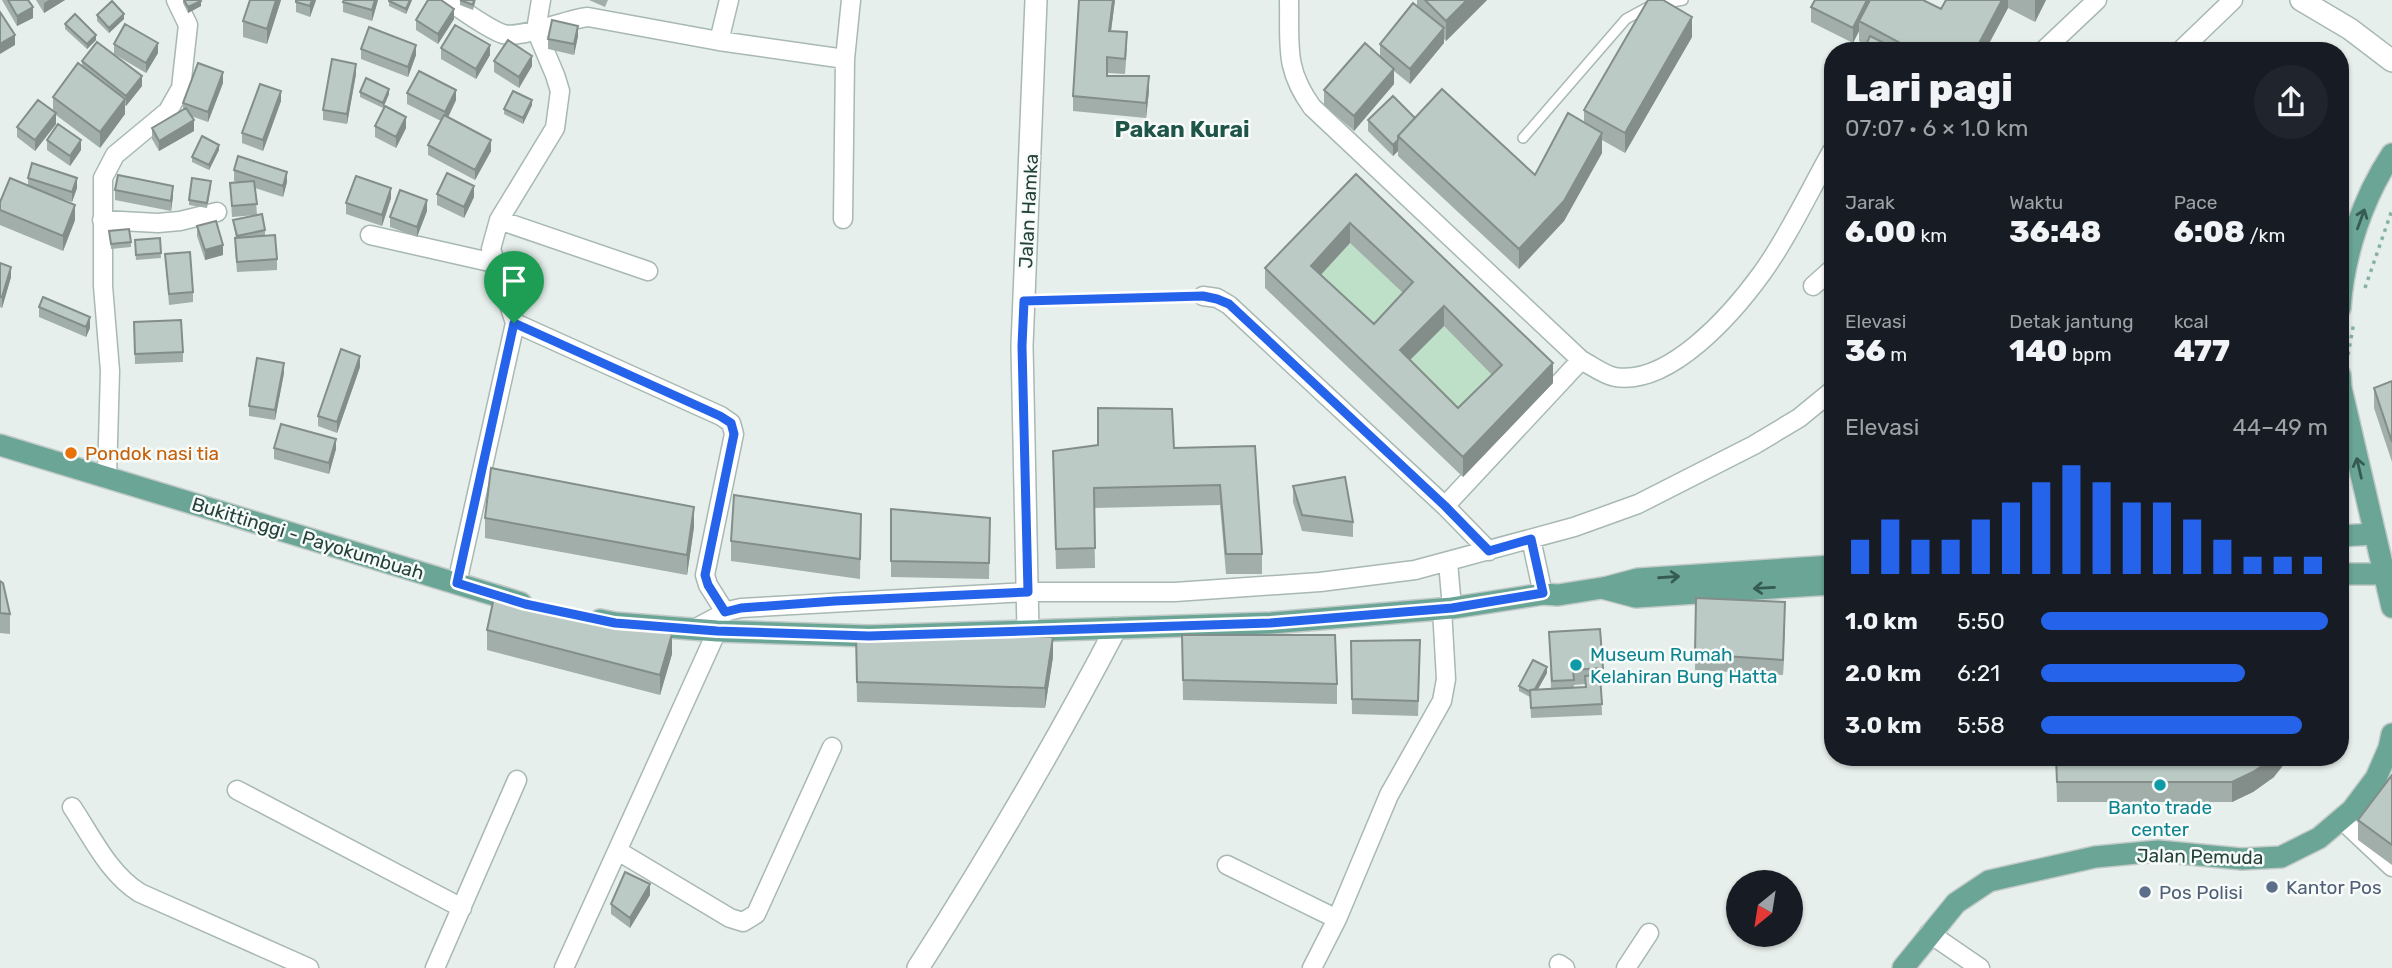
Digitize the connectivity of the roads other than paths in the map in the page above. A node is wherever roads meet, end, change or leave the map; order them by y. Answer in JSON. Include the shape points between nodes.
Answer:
{"nodes":[{"id":1,"x":176,"y":0,"type":"edge"},
{"id":2,"x":447,"y":0,"type":"edge"},
{"id":3,"x":541,"y":0,"type":"edge"},
{"id":4,"x":729,"y":0,"type":"edge"},
{"id":5,"x":851,"y":0,"type":"edge"},
{"id":6,"x":1036,"y":0,"type":"edge"},
{"id":7,"x":1289,"y":0,"type":"edge"},
{"id":8,"x":1683,"y":0,"type":"edge"},
{"id":9,"x":2097,"y":0,"type":"edge"},
{"id":10,"x":2233,"y":0,"type":"edge"},
{"id":11,"x":2301,"y":0,"type":"edge"},
{"id":12,"x":536,"y":30,"type":"junction"},
{"id":13,"x":719,"y":41,"type":"junction"},
{"id":14,"x":2053,"y":42,"type":"edge"},
{"id":15,"x":2189,"y":42,"type":"edge"},
{"id":16,"x":845,"y":59,"type":"junction"},
{"id":17,"x":2392,"y":61,"type":"edge"},
{"id":18,"x":1523,"y":138,"type":"dead end"},
{"id":19,"x":2392,"y":155,"type":"edge"},
{"id":20,"x":1824,"y":165,"type":"edge"},
{"id":21,"x":217,"y":212,"type":"dead end"},
{"id":22,"x":843,"y":219,"type":"dead end"},
{"id":23,"x":102,"y":220,"type":"junction"},
{"id":24,"x":499,"y":220,"type":"junction"},
{"id":25,"x":370,"y":235,"type":"dead end"},
{"id":26,"x":2349,"y":256,"type":"edge"},
{"id":27,"x":494,"y":262,"type":"junction"},
{"id":28,"x":648,"y":271,"type":"dead end"},
{"id":29,"x":1824,"y":276,"type":"edge"},
{"id":30,"x":1813,"y":286,"type":"dead end"},
{"id":31,"x":1203,"y":296,"type":"road end"},
{"id":32,"x":514,"y":323,"type":"junction"},
{"id":33,"x":1581,"y":360,"type":"junction"},
{"id":34,"x":1824,"y":398,"type":"edge"},
{"id":35,"x":2349,"y":427,"type":"edge"},
{"id":36,"x":0,"y":445,"type":"edge"},
{"id":37,"x":107,"y":477,"type":"junction"},
{"id":38,"x":1445,"y":506,"type":"junction"},
{"id":39,"x":2374,"y":534,"type":"junction"},
{"id":40,"x":2349,"y":535,"type":"edge"},
{"id":41,"x":1531,"y":539,"type":"junction"},
{"id":42,"x":1489,"y":551,"type":"junction"},
{"id":43,"x":1448,"y":562,"type":"junction"},
{"id":44,"x":1824,"y":567,"type":"edge"},
{"id":45,"x":2349,"y":574,"type":"edge"},
{"id":46,"x":2384,"y":574,"type":"junction"},
{"id":47,"x":457,"y":583,"type":"junction"},
{"id":48,"x":1824,"y":585,"type":"edge"},
{"id":49,"x":1602,"y":588,"type":"junction"},
{"id":50,"x":1028,"y":592,"type":"junction"},
{"id":51,"x":1543,"y":593,"type":"junction"},
{"id":52,"x":538,"y":607,"type":"edge"},
{"id":53,"x":2392,"y":607,"type":"edge"},
{"id":54,"x":1447,"y":608,"type":"junction"},
{"id":55,"x":577,"y":615,"type":"edge"},
{"id":56,"x":721,"y":621,"type":"junction"},
{"id":57,"x":1116,"y":628,"type":"junction"},
{"id":58,"x":1028,"y":631,"type":"junction"},
{"id":59,"x":2391,"y":744,"type":"edge"},
{"id":60,"x":832,"y":747,"type":"dead end"},
{"id":61,"x":517,"y":780,"type":"dead end"},
{"id":62,"x":237,"y":790,"type":"dead end"},
{"id":63,"x":72,"y":807,"type":"dead end"},
{"id":64,"x":2342,"y":819,"type":"junction"},
{"id":65,"x":618,"y":851,"type":"junction"},
{"id":66,"x":1227,"y":865,"type":"dead end"},
{"id":67,"x":2392,"y":867,"type":"edge"},
{"id":68,"x":462,"y":908,"type":"junction"},
{"id":69,"x":1337,"y":919,"type":"junction"},
{"id":70,"x":1649,"y":933,"type":"dead end"},
{"id":71,"x":1929,"y":933,"type":"junction"},
{"id":72,"x":309,"y":968,"type":"edge"},
{"id":73,"x":435,"y":968,"type":"edge"},
{"id":74,"x":564,"y":968,"type":"edge"},
{"id":75,"x":918,"y":968,"type":"edge"},
{"id":76,"x":1312,"y":968,"type":"edge"},
{"id":77,"x":1626,"y":968,"type":"edge"},
{"id":78,"x":1903,"y":968,"type":"edge"},
{"id":79,"x":1980,"y":968,"type":"edge"}],
"edges":[{"from":1,"to":23,"type":"street","via":[[188,25],[181,88],[168,111],[115,155],[103,178]]},
{"from":2,"to":12,"type":"street","via":[[503,34]]},
{"from":3,"to":12,"type":"street"},
{"from":4,"to":13,"type":"street"},
{"from":5,"to":16,"type":"street"},
{"from":6,"to":50,"type":"street","name":"Jalan Hamka","via":[[1022,346]]},
{"from":7,"to":33,"type":"street","via":[[1290,65],[1298,88],[1312,107]]},
{"from":8,"to":18,"type":"lane","via":[[1650,6],[1626,19]]},
{"from":9,"to":14,"type":"street"},
{"from":10,"to":15,"type":"street"},
{"from":11,"to":17,"type":"street"},
{"from":12,"to":13,"type":"street","via":[[588,17]]},
{"from":12,"to":24,"type":"street","via":[[560,91],[555,128]]},
{"from":13,"to":16,"type":"street"},
{"from":16,"to":22,"type":"street"},
{"from":26,"to":19,"type":"main road","one_way":true,"via":[[2370,192]]},
{"from":20,"to":33,"type":"street","via":[[1764,271],[1740,302],[1676,361],[1646,376],[1614,377]]},
{"from":21,"to":23,"type":"street","via":[[158,223]]},
{"from":23,"to":37,"type":"street","via":[[110,371]]},
{"from":24,"to":27,"type":"street","via":[[491,249]]},
{"from":24,"to":28,"type":"street"},
{"from":25,"to":27,"type":"street"},
{"from":27,"to":32,"type":"street"},
{"from":29,"to":30,"type":"street"},
{"from":31,"to":38,"type":"street","via":[[1229,304]]},
{"from":32,"to":47,"type":"street"},
{"from":32,"to":56,"type":"street","via":[[731,423],[734,434],[705,575]]},
{"from":33,"to":38,"type":"street"},
{"from":34,"to":41,"type":"street","via":[[1765,439],[1638,504]]},
{"from":39,"to":35,"type":"main road","one_way":true},
{"from":36,"to":37,"type":"main road","name":"Bukittinggi - Payokumbuah"},
{"from":37,"to":47,"type":"main road","name":"Bukittinggi - Payokumbuah"},
{"from":38,"to":42,"type":"street"},
{"from":39,"to":40,"type":"main road"},
{"from":39,"to":46,"type":"main road"},
{"from":41,"to":42,"type":"street"},
{"from":41,"to":51,"type":"street"},
{"from":42,"to":43,"type":"street"},
{"from":43,"to":50,"type":"street","via":[[1320,582],[1175,592]]},
{"from":43,"to":54,"type":"street"},
{"from":49,"to":44,"type":"main road","one_way":true,"via":[[1639,579]]},
{"from":45,"to":46,"type":"main road"},
{"from":46,"to":53,"type":"main road"},
{"from":47,"to":52,"type":"main road","name":"Bukittinggi - Payokumbuah"},
{"from":48,"to":49,"type":"main road","one_way":true,"via":[[1636,597]]},
{"from":49,"to":51,"type":"main road"},
{"from":50,"to":56,"type":"street","via":[[741,608]]},
{"from":50,"to":58,"type":"street","name":"Jalan Hamka"},
{"from":51,"to":54,"type":"main road"},
{"from":54,"to":57,"type":"main road","via":[[1270,623]]},
{"from":54,"to":69,"type":"street","via":[[1442,701],[1389,795]]},
{"from":55,"to":56,"type":"main road","via":[[694,629]]},
{"from":56,"to":58,"type":"main road","via":[[869,636]]},
{"from":56,"to":65,"type":"street"},
{"from":57,"to":58,"type":"main road"},
{"from":57,"to":75,"type":"street","via":[[1027,792]]},
{"from":59,"to":64,"type":"main road","name":"Jalan Pemuda","via":[[2376,778]]},
{"from":60,"to":65,"type":"street","via":[[756,914],[743,922]]},
{"from":61,"to":68,"type":"street"},
{"from":62,"to":68,"type":"street"},
{"from":63,"to":72,"type":"street","via":[[126,884]]},
{"from":64,"to":67,"type":"street"},
{"from":64,"to":71,"type":"main road","name":"Jalan Pemuda","via":[[2319,838],[2281,857],[2242,859],[2158,851],[2095,857],[1989,881],[1955,903]]},
{"from":65,"to":74,"type":"street"},
{"from":66,"to":69,"type":"street"},
{"from":68,"to":73,"type":"street"},
{"from":69,"to":76,"type":"street"},
{"from":70,"to":77,"type":"street"},
{"from":71,"to":78,"type":"main road","name":"Jalan Pemuda"},
{"from":71,"to":79,"type":"street"}]}
